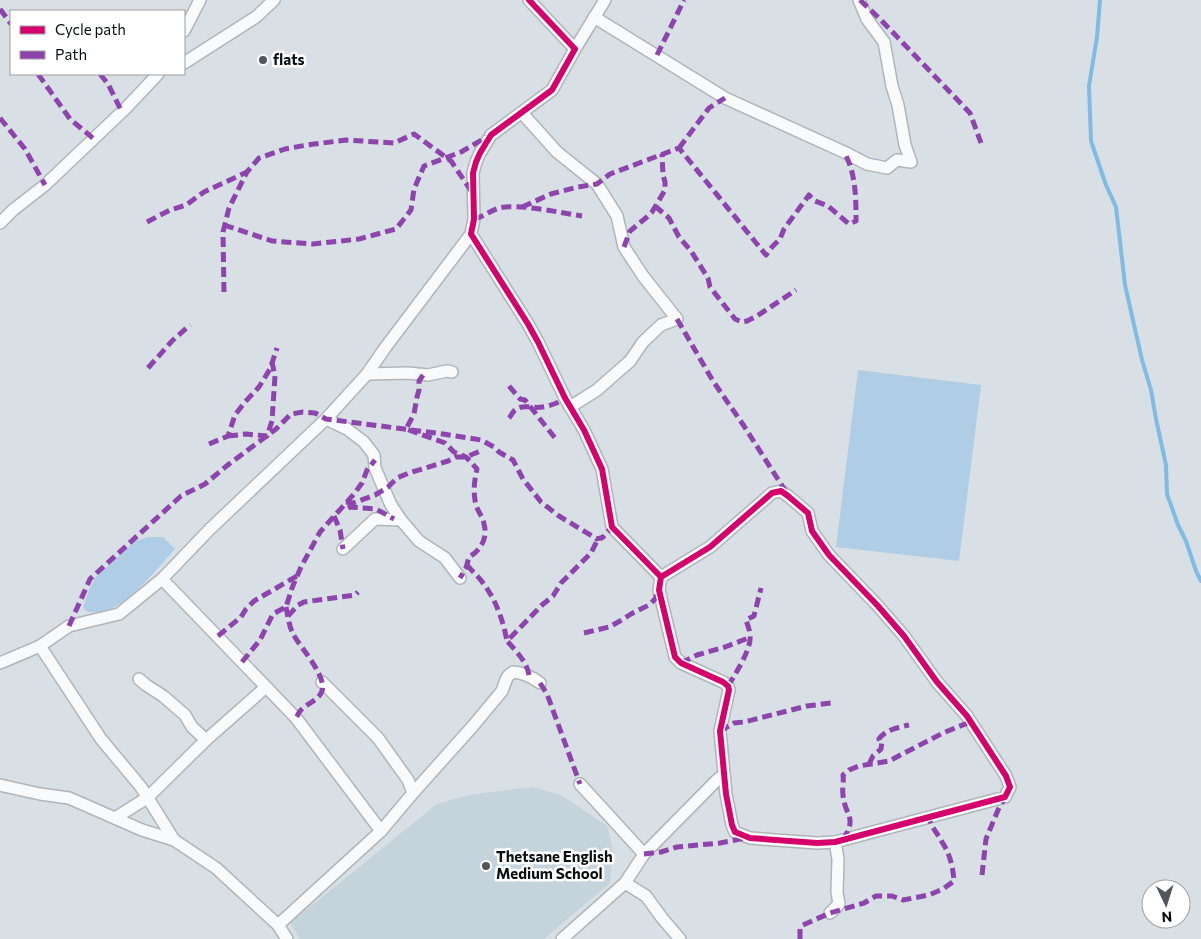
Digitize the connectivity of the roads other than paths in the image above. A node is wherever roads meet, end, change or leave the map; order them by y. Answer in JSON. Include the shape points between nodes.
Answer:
{"nodes":[{"id":1,"x":200,"y":0,"type":"edge"},
{"id":2,"x":274,"y":0,"type":"edge"},
{"id":3,"x":528,"y":0,"type":"edge"},
{"id":4,"x":605,"y":0,"type":"edge"},
{"id":5,"x":859,"y":0,"type":"edge"},
{"id":6,"x":594,"y":17,"type":"junction"},
{"id":7,"x":185,"y":29,"type":"edge"},
{"id":8,"x":575,"y":49,"type":"junction"},
{"id":9,"x":185,"y":61,"type":"edge"},
{"id":10,"x":157,"y":75,"type":"edge"},
{"id":11,"x":522,"y":113,"type":"junction"},
{"id":12,"x":0,"y":223,"type":"edge"},
{"id":13,"x":471,"y":234,"type":"junction"},
{"id":14,"x":452,"y":372,"type":"dead end"},
{"id":15,"x":368,"y":374,"type":"junction"},
{"id":16,"x":570,"y":407,"type":"junction"},
{"id":17,"x":326,"y":419,"type":"junction"},
{"id":18,"x":401,"y":520,"type":"junction"},
{"id":19,"x":343,"y":548,"type":"dead end"},
{"id":20,"x":661,"y":577,"type":"junction"},
{"id":21,"x":460,"y":578,"type":"dead end"},
{"id":22,"x":162,"y":579,"type":"junction"},
{"id":23,"x":40,"y":646,"type":"junction"},
{"id":24,"x":0,"y":663,"type":"edge"},
{"id":25,"x":139,"y":679,"type":"dead end"},
{"id":26,"x":322,"y":682,"type":"dead end"},
{"id":27,"x":540,"y":683,"type":"dead end"},
{"id":28,"x":266,"y":687,"type":"junction"},
{"id":29,"x":206,"y":740,"type":"junction"},
{"id":30,"x":724,"y":775,"type":"junction"},
{"id":31,"x":580,"y":784,"type":"dead end"},
{"id":32,"x":0,"y":785,"type":"edge"},
{"id":33,"x":412,"y":793,"type":"junction"},
{"id":34,"x":148,"y":798,"type":"junction"},
{"id":35,"x":115,"y":818,"type":"junction"},
{"id":36,"x":381,"y":831,"type":"junction"},
{"id":37,"x":174,"y":840,"type":"junction"},
{"id":38,"x":836,"y":842,"type":"junction"},
{"id":39,"x":644,"y":854,"type":"junction"},
{"id":40,"x":625,"y":883,"type":"junction"},
{"id":41,"x":830,"y":913,"type":"dead end"},
{"id":42,"x":278,"y":924,"type":"junction"},
{"id":43,"x":288,"y":939,"type":"edge"},
{"id":44,"x":562,"y":939,"type":"edge"},
{"id":45,"x":680,"y":939,"type":"edge"}],
"edges":[{"from":1,"to":7,"type":"street"},
{"from":2,"to":9,"type":"street","via":[[256,16]]},
{"from":3,"to":8,"type":"street"},
{"from":4,"to":6,"type":"street"},
{"from":5,"to":6,"type":"street","via":[[867,19],[884,42],[911,162],[897,160],[887,168],[867,164],[725,98]]},
{"from":6,"to":8,"type":"street"},
{"from":8,"to":11,"type":"street","via":[[552,90]]},
{"from":10,"to":12,"type":"street","via":[[45,185]]},
{"from":11,"to":13,"type":"street","via":[[491,135],[476,162]]},
{"from":11,"to":16,"type":"street","via":[[557,152],[598,184],[617,216],[624,247],[677,319],[662,325],[642,342],[630,361],[597,390]]},
{"from":13,"to":15,"type":"street"},
{"from":13,"to":16,"type":"street","via":[[528,324]]},
{"from":14,"to":15,"type":"street","via":[[428,376]]},
{"from":15,"to":17,"type":"street"},
{"from":16,"to":20,"type":"street","via":[[602,469],[612,527]]},
{"from":17,"to":18,"type":"street","via":[[348,429],[374,455],[378,477]]},
{"from":17,"to":22,"type":"street"},
{"from":18,"to":19,"type":"street","via":[[375,519]]},
{"from":18,"to":21,"type":"street","via":[[420,541],[445,558]]},
{"from":20,"to":30,"type":"street","via":[[658,590],[675,657],[728,686],[720,730]]},
{"from":20,"to":38,"type":"street","via":[[710,547],[772,493],[781,491],[808,513],[812,531],[829,555],[904,636],[937,682],[967,716],[1010,787],[1005,797]]},
{"from":22,"to":23,"type":"street","via":[[119,614],[69,626]]},
{"from":22,"to":28,"type":"street"},
{"from":23,"to":24,"type":"street"},
{"from":23,"to":34,"type":"street","via":[[101,739]]},
{"from":25,"to":29,"type":"street","via":[[185,715]]},
{"from":26,"to":33,"type":"street","via":[[378,738],[408,780]]},
{"from":27,"to":33,"type":"street","via":[[521,672],[508,676],[502,691]]},
{"from":28,"to":29,"type":"street"},
{"from":28,"to":36,"type":"street","via":[[296,718]]},
{"from":29,"to":34,"type":"street"},
{"from":30,"to":38,"type":"street","via":[[735,832],[750,838]]},
{"from":30,"to":39,"type":"street"},
{"from":31,"to":39,"type":"street"},
{"from":32,"to":35,"type":"street","via":[[69,798]]},
{"from":33,"to":36,"type":"street"},
{"from":34,"to":35,"type":"street"},
{"from":34,"to":37,"type":"street"},
{"from":35,"to":37,"type":"street"},
{"from":36,"to":42,"type":"street"},
{"from":37,"to":42,"type":"street","via":[[216,868]]},
{"from":38,"to":41,"type":"street","via":[[839,904]]},
{"from":39,"to":40,"type":"street"},
{"from":40,"to":44,"type":"street"},
{"from":40,"to":45,"type":"street","via":[[646,896]]},
{"from":42,"to":43,"type":"street"}]}
